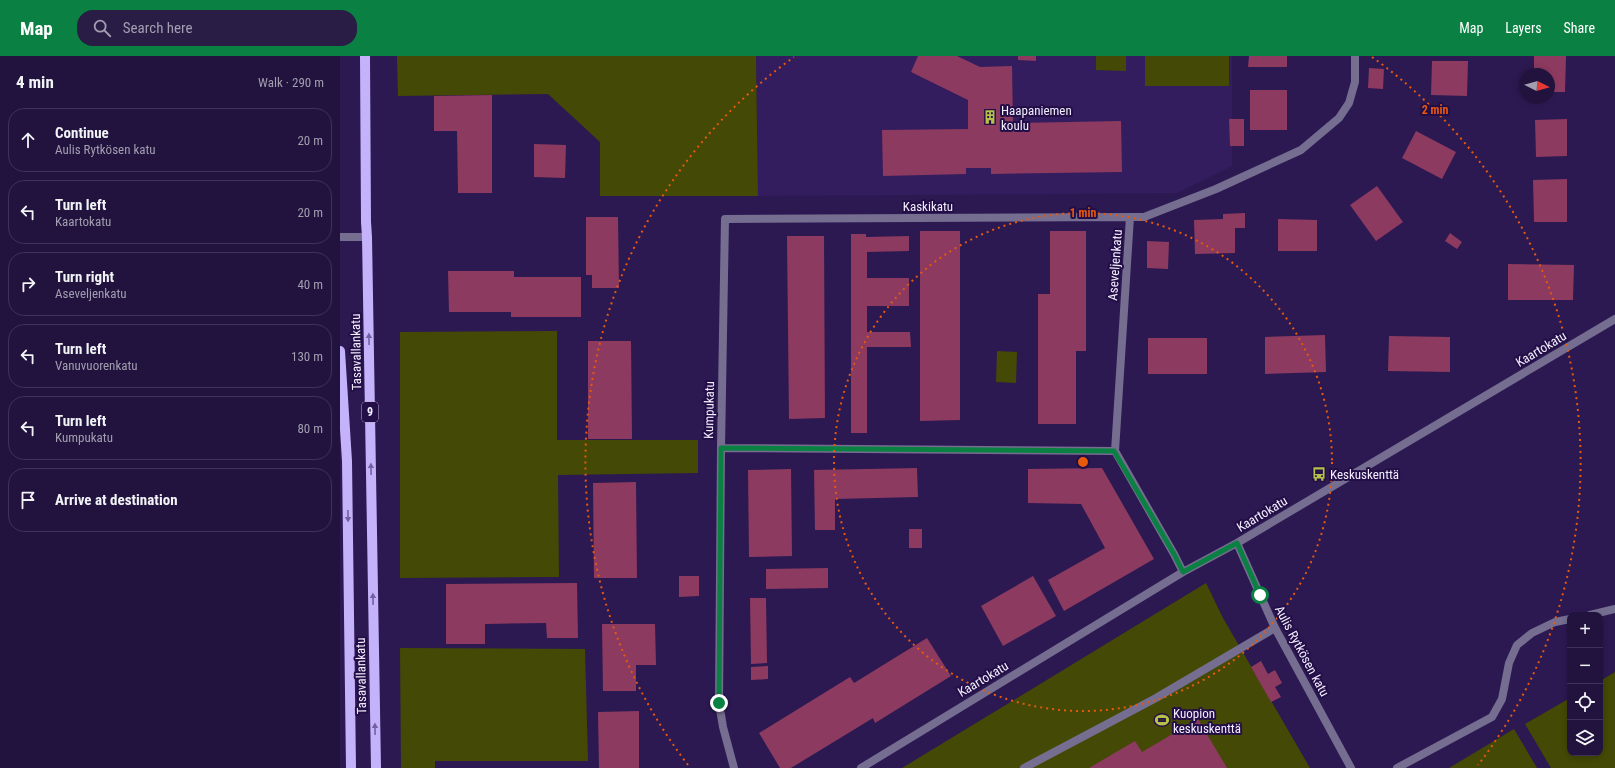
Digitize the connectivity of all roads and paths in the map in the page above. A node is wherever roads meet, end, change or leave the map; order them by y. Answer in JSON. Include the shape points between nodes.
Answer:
{"nodes":[{"id":1,"x":365,"y":56,"type":"edge"},
{"id":2,"x":1355,"y":56,"type":"edge"},
{"id":3,"x":1130,"y":217,"type":"junction"},
{"id":4,"x":725,"y":219,"type":"joint"},
{"id":5,"x":340,"y":237,"type":"edge"},
{"id":6,"x":367,"y":237,"type":"junction"},
{"id":7,"x":1615,"y":319,"type":"edge"},
{"id":8,"x":340,"y":351,"type":"edge"},
{"id":9,"x":721,"y":448,"type":"junction"},
{"id":10,"x":1114,"y":451,"type":"junction"},
{"id":11,"x":1237,"y":543,"type":"junction"},
{"id":12,"x":1183,"y":572,"type":"junction"},
{"id":13,"x":1615,"y":609,"type":"edge"},
{"id":14,"x":1602,"y":612,"type":"edge"},
{"id":15,"x":1567,"y":620,"type":"edge"},
{"id":16,"x":1275,"y":628,"type":"junction"},
{"id":17,"x":351,"y":768,"type":"edge"},
{"id":18,"x":376,"y":768,"type":"edge"},
{"id":19,"x":734,"y":768,"type":"edge"},
{"id":20,"x":860,"y":768,"type":"edge"},
{"id":21,"x":1024,"y":768,"type":"edge"},
{"id":22,"x":1351,"y":768,"type":"edge"},
{"id":23,"x":1397,"y":768,"type":"edge"}],
"edges":[{"from":1,"to":6,"type":"main road","name":"Tasavallankatu","number":"9"},
{"from":2,"to":3,"type":"street","name":"Aseveljenkatu","via":[[1355,82],[1349,103],[1339,118],[1301,150],[1216,189],[1144,217]]},
{"from":3,"to":4,"type":"street","name":"Kaskikatu"},
{"from":3,"to":10,"type":"street","name":"Aseveljenkatu"},
{"from":4,"to":9,"type":"street","name":"Kumpukatu"},
{"from":5,"to":6,"type":"street"},
{"from":18,"to":6,"type":"main road","name":"Tasavallankatu","number":"9","one_way":true},
{"from":7,"to":11,"type":"street","name":"Kaartokatu"},
{"from":8,"to":17,"type":"main road","name":"Tasavallankatu","number":"9","one_way":true,"via":[[347,461]]},
{"from":9,"to":10,"type":"street"},
{"from":9,"to":19,"type":"street","name":"Kumpukatu","via":[[719,703]]},
{"from":10,"to":12,"type":"street"},
{"from":11,"to":12,"type":"street","name":"Kaartokatu"},
{"from":11,"to":16,"type":"street","name":"Aulis Rytkösen katu"},
{"from":12,"to":20,"type":"street","name":"Kaartokatu"},
{"from":13,"to":14,"type":"street"},
{"from":15,"to":23,"type":"street","via":[[1538,630],[1517,645],[1502,699],[1492,716]]},
{"from":16,"to":21,"type":"street","via":[[1156,698]]},
{"from":16,"to":22,"type":"street","name":"Aulis Rytkösen katu"}]}
